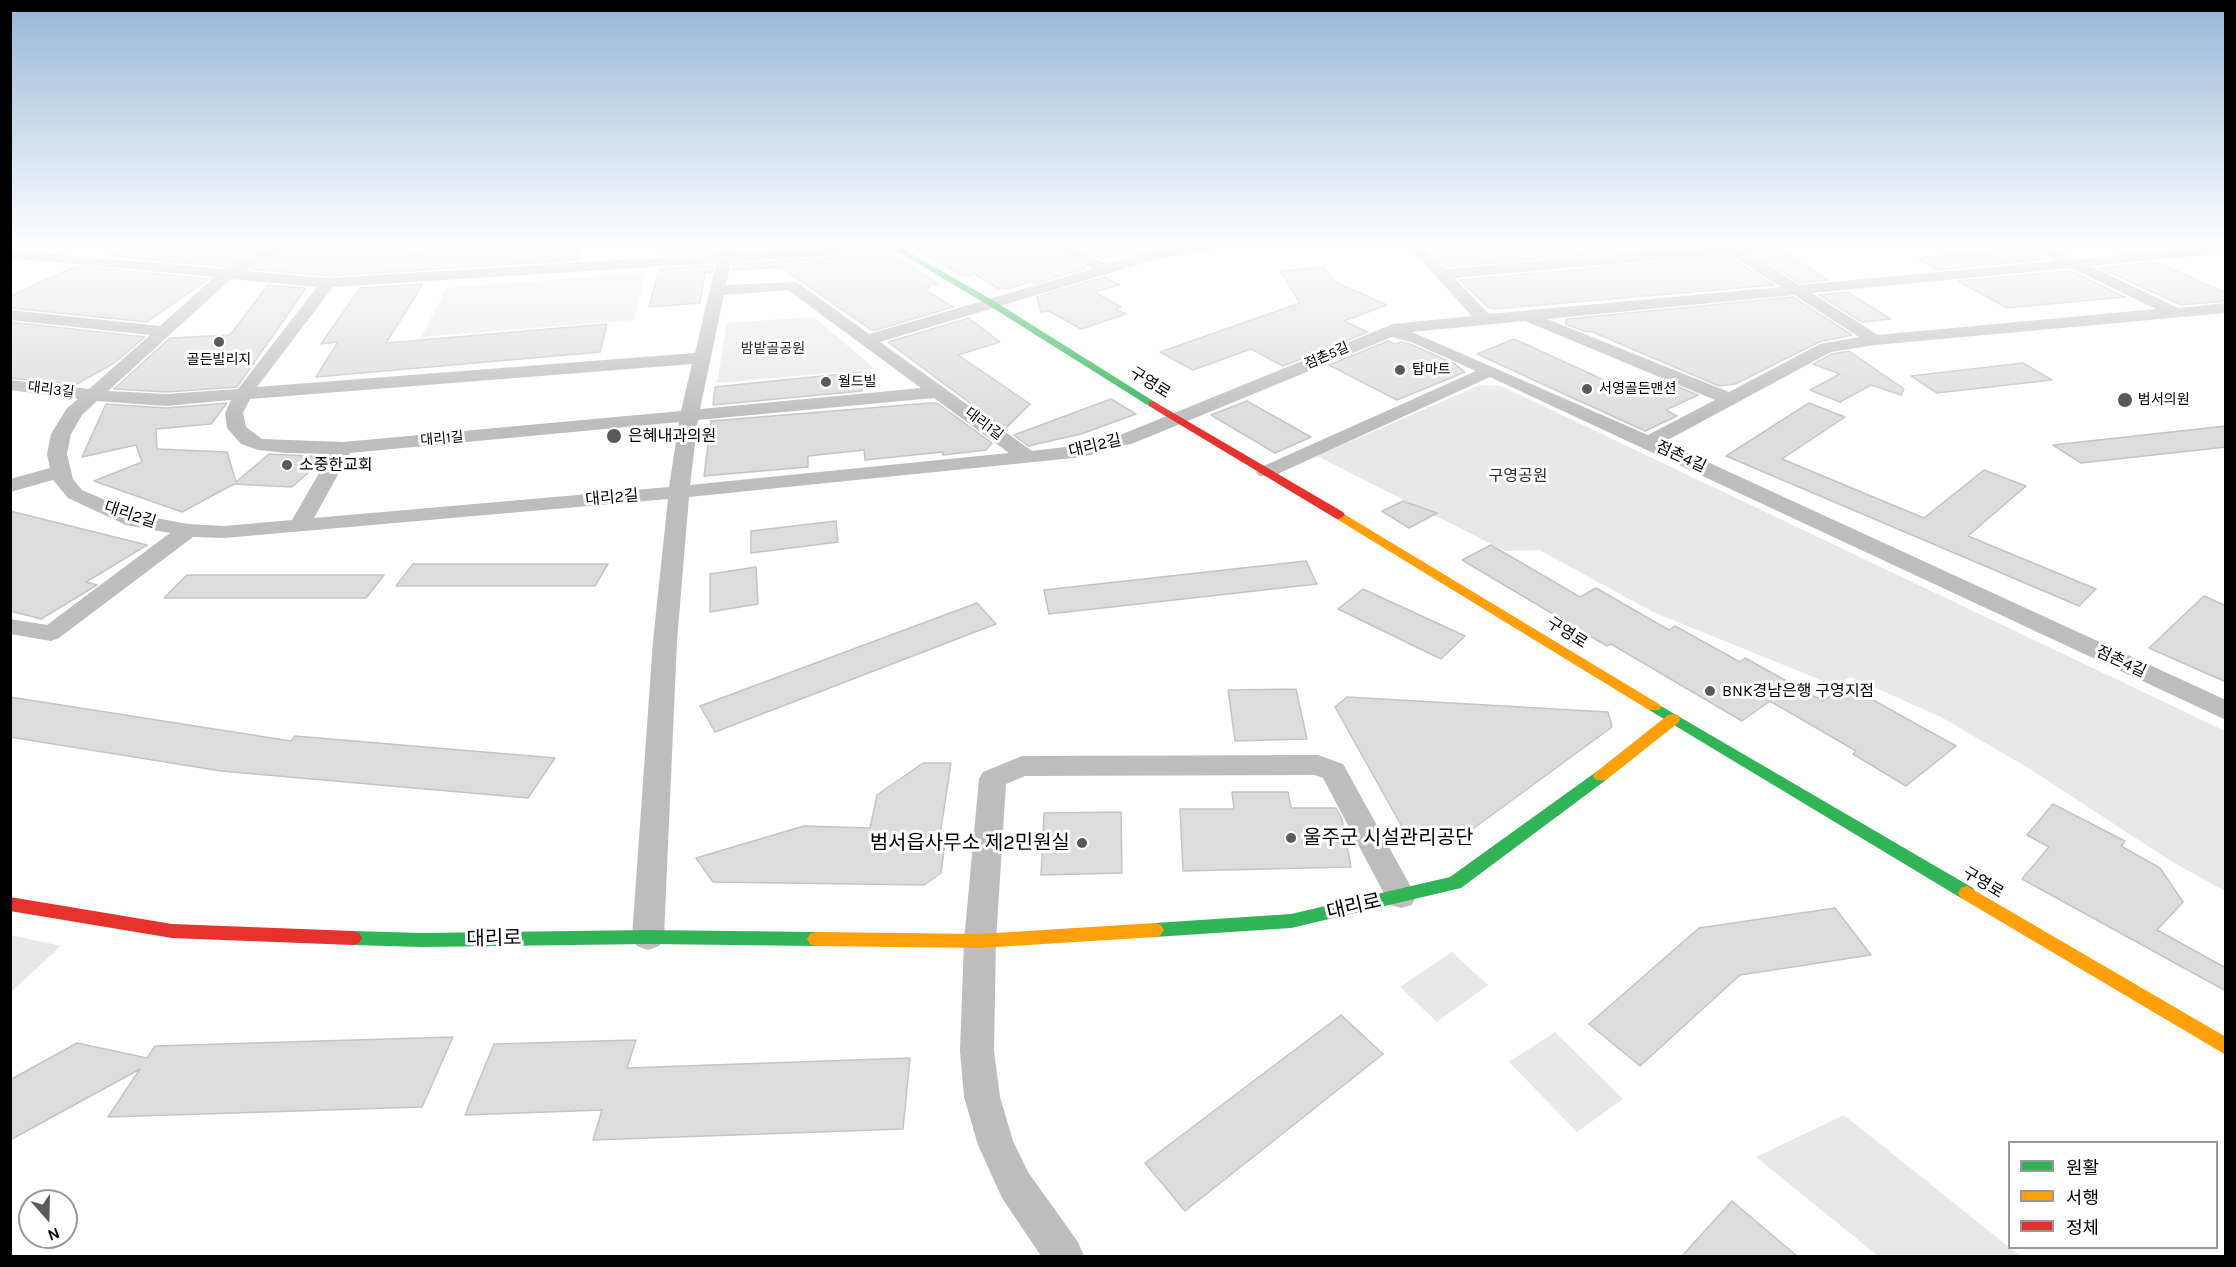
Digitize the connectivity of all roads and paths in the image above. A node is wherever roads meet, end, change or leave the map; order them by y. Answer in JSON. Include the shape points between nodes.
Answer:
{"nodes":[{"id":1,"x":192,"y":305,"type":"edge"},
{"id":2,"x":312,"y":305,"type":"edge"},
{"id":3,"x":713,"y":305,"type":"edge"},
{"id":4,"x":819,"y":305,"type":"edge"},
{"id":5,"x":984,"y":305,"type":"edge"},
{"id":6,"x":994,"y":305,"type":"edge"},
{"id":7,"x":1471,"y":305,"type":"edge"},
{"id":8,"x":1639,"y":305,"type":"edge"},
{"id":9,"x":1820,"y":305,"type":"edge"},
{"id":10,"x":2160,"y":305,"type":"edge"},
{"id":11,"x":2226,"y":308,"type":"edge"},
{"id":12,"x":2176,"y":313,"type":"junction"},
{"id":13,"x":10,"y":315,"type":"edge"},
{"id":14,"x":1527,"y":316,"type":"junction"},
{"id":15,"x":1485,"y":320,"type":"junction"},
{"id":16,"x":162,"y":331,"type":"junction"},
{"id":17,"x":1387,"y":331,"type":"junction"},
{"id":18,"x":868,"y":340,"type":"junction"},
{"id":19,"x":1875,"y":340,"type":"junction"},
{"id":20,"x":702,"y":358,"type":"junction"},
{"id":21,"x":1490,"y":370,"type":"junction"},
{"id":22,"x":10,"y":385,"type":"edge"},
{"id":23,"x":940,"y":392,"type":"junction"},
{"id":24,"x":243,"y":394,"type":"junction"},
{"id":25,"x":92,"y":395,"type":"junction"},
{"id":26,"x":1731,"y":400,"type":"junction"},
{"id":27,"x":689,"y":417,"type":"junction"},
{"id":28,"x":1176,"y":419,"type":"junction"},
{"id":29,"x":1649,"y":442,"type":"junction"},
{"id":30,"x":343,"y":448,"type":"junction"},
{"id":31,"x":1027,"y":457,"type":"junction"},
{"id":32,"x":61,"y":471,"type":"junction"},
{"id":33,"x":1266,"y":472,"type":"junction"},
{"id":34,"x":10,"y":486,"type":"edge"},
{"id":35,"x":679,"y":492,"type":"junction"},
{"id":36,"x":299,"y":526,"type":"junction"},
{"id":37,"x":188,"y":530,"type":"junction"},
{"id":38,"x":10,"y":626,"type":"edge"},
{"id":39,"x":2226,"y":711,"type":"edge"},
{"id":40,"x":1673,"y":719,"type":"junction"},
{"id":41,"x":1401,"y":896,"type":"junction"},
{"id":42,"x":10,"y":904,"type":"edge"},
{"id":43,"x":648,"y":937,"type":"junction"},
{"id":44,"x":980,"y":941,"type":"junction"},
{"id":45,"x":2226,"y":1047,"type":"edge"},
{"id":46,"x":1064,"y":1257,"type":"edge"}],
"edges":[{"from":1,"to":16,"type":"street"},
{"from":2,"to":24,"type":"street"},
{"from":3,"to":20,"type":"street"},
{"from":4,"to":18,"type":"street","name":"대리1길"},
{"from":5,"to":18,"type":"street"},
{"from":6,"to":28,"type":"main road","name":"구영로"},
{"from":7,"to":15,"type":"street"},
{"from":8,"to":14,"type":"street","name":"점촌5길"},
{"from":9,"to":19,"type":"street"},
{"from":10,"to":12,"type":"street"},
{"from":11,"to":12,"type":"street","name":"점촌4길"},
{"from":12,"to":19,"type":"street","name":"점촌4길"},
{"from":13,"to":16,"type":"street"},
{"from":14,"to":15,"type":"street","name":"점촌5길"},
{"from":14,"to":26,"type":"street"},
{"from":15,"to":17,"type":"street","name":"점촌5길"},
{"from":16,"to":25,"type":"street"},
{"from":17,"to":21,"type":"street","via":[[1417,338]]},
{"from":17,"to":28,"type":"street","name":"점촌5길"},
{"from":18,"to":23,"type":"street","name":"대리1길"},
{"from":19,"to":26,"type":"street","name":"점촌4길","via":[[1826,348]]},
{"from":20,"to":24,"type":"street"},
{"from":20,"to":27,"type":"street"},
{"from":21,"to":29,"type":"street"},
{"from":21,"to":33,"type":"street"},
{"from":22,"to":25,"type":"street","name":"대리3길"},
{"from":23,"to":27,"type":"street","name":"대리1길"},
{"from":23,"to":31,"type":"street","name":"대리1길"},
{"from":24,"to":25,"type":"street","via":[[166,400]]},
{"from":24,"to":30,"type":"street","name":"대리1길","via":[[234,413],[237,428],[248,440],[286,447]]},
{"from":25,"to":32,"type":"street","via":[[74,412],[61,434],[57,454]]},
{"from":26,"to":29,"type":"street","name":"점촌4길"},
{"from":27,"to":30,"type":"street","name":"대리1길"},
{"from":27,"to":35,"type":"street"},
{"from":28,"to":31,"type":"street","name":"대리2길","via":[[1083,451]]},
{"from":28,"to":33,"type":"main road","name":"구영로"},
{"from":29,"to":39,"type":"street","name":"점촌4길"},
{"from":30,"to":36,"type":"street"},
{"from":31,"to":35,"type":"street","name":"대리2길"},
{"from":32,"to":34,"type":"street"},
{"from":32,"to":37,"type":"street","name":"대리2길","via":[[75,494],[101,507],[134,520]]},
{"from":33,"to":40,"type":"main road","name":"구영로"},
{"from":35,"to":36,"type":"street","name":"대리2길"},
{"from":35,"to":43,"type":"street","via":[[665,641]]},
{"from":36,"to":37,"type":"street","name":"대리2길","via":[[224,532]]},
{"from":37,"to":38,"type":"street","via":[[51,633]]},
{"from":40,"to":41,"type":"main road","name":"대리로","via":[[1455,884]]},
{"from":40,"to":45,"type":"main road","name":"구영로"},
{"from":41,"to":44,"type":"main road","name":"대리로","via":[[1291,921]]},
{"from":41,"to":44,"type":"street","via":[[1333,771],[1318,765],[1022,766],[993,778]]},
{"from":42,"to":43,"type":"main road","name":"대리로","via":[[172,931],[422,940]]},
{"from":43,"to":44,"type":"main road","name":"대리로"},
{"from":44,"to":46,"type":"street","via":[[977,1051],[982,1097],[996,1145],[1015,1185]]}]}
